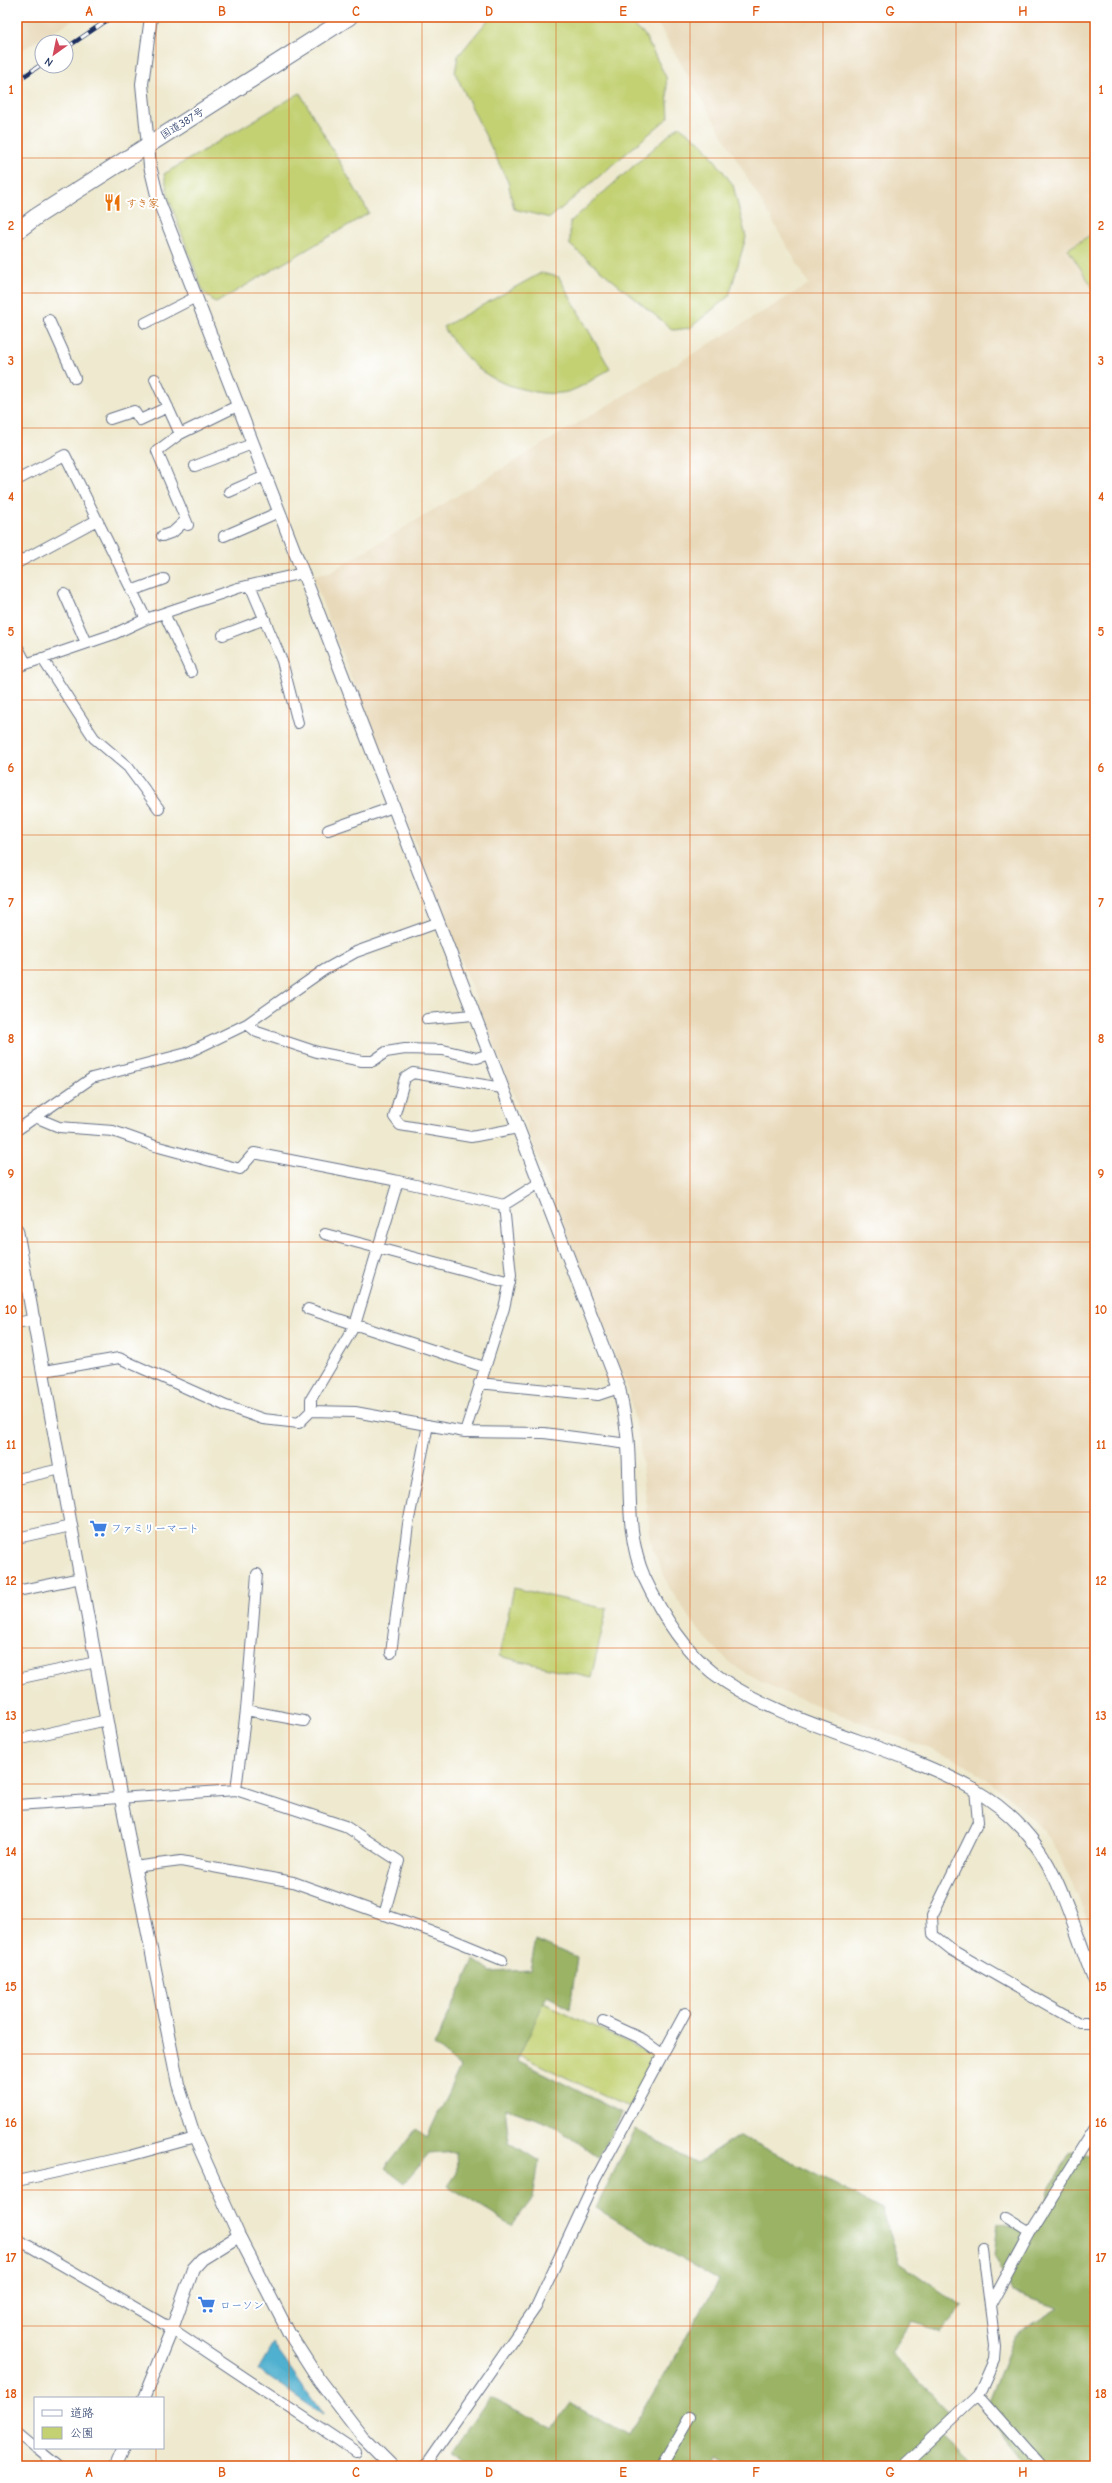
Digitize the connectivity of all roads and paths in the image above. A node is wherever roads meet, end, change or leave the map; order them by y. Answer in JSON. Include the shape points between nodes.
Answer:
{"nodes":[{"id":1,"x":151,"y":17,"type":"edge"},
{"id":2,"x":349,"y":17,"type":"edge"},
{"id":3,"x":149,"y":144,"type":"junction"},
{"id":4,"x":17,"y":231,"type":"edge"},
{"id":5,"x":196,"y":297,"type":"junction"},
{"id":6,"x":49,"y":320,"type":"dead end"},
{"id":7,"x":145,"y":323,"type":"dead end"},
{"id":8,"x":76,"y":378,"type":"dead end"},
{"id":9,"x":155,"y":379,"type":"dead end"},
{"id":10,"x":237,"y":406,"type":"junction"},
{"id":11,"x":168,"y":407,"type":"junction"},
{"id":12,"x":110,"y":419,"type":"dead end"},
{"id":13,"x":180,"y":434,"type":"junction"},
{"id":14,"x":252,"y":444,"type":"junction"},
{"id":15,"x":195,"y":466,"type":"dead end"},
{"id":16,"x":265,"y":476,"type":"junction"},
{"id":17,"x":17,"y":480,"type":"edge"},
{"id":18,"x":229,"y":492,"type":"dead end"},
{"id":19,"x":279,"y":512,"type":"junction"},
{"id":20,"x":97,"y":520,"type":"junction"},
{"id":21,"x":162,"y":536,"type":"dead end"},
{"id":22,"x":224,"y":536,"type":"dead end"},
{"id":23,"x":17,"y":563,"type":"edge"},
{"id":24,"x":303,"y":573,"type":"junction"},
{"id":25,"x":164,"y":579,"type":"dead end"},
{"id":26,"x":250,"y":585,"type":"junction"},
{"id":27,"x":131,"y":591,"type":"junction"},
{"id":28,"x":64,"y":593,"type":"dead end"},
{"id":29,"x":164,"y":613,"type":"junction"},
{"id":30,"x":146,"y":619,"type":"junction"},
{"id":31,"x":265,"y":620,"type":"junction"},
{"id":32,"x":223,"y":635,"type":"dead end"},
{"id":33,"x":86,"y":643,"type":"junction"},
{"id":34,"x":17,"y":646,"type":"edge"},
{"id":35,"x":42,"y":658,"type":"junction"},
{"id":36,"x":21,"y":665,"type":"edge"},
{"id":37,"x":191,"y":672,"type":"dead end"},
{"id":38,"x":298,"y":723,"type":"dead end"},
{"id":39,"x":393,"y":807,"type":"junction"},
{"id":40,"x":159,"y":809,"type":"dead end"},
{"id":41,"x":328,"y":830,"type":"dead end"},
{"id":42,"x":437,"y":923,"type":"junction"},
{"id":43,"x":473,"y":1015,"type":"junction"},
{"id":44,"x":428,"y":1019,"type":"dead end"},
{"id":45,"x":247,"y":1024,"type":"junction"},
{"id":46,"x":489,"y":1054,"type":"junction"},
{"id":47,"x":502,"y":1088,"type":"junction"},
{"id":48,"x":35,"y":1117,"type":"junction"},
{"id":49,"x":518,"y":1128,"type":"junction"},
{"id":50,"x":17,"y":1130,"type":"edge"},
{"id":51,"x":398,"y":1181,"type":"junction"},
{"id":52,"x":539,"y":1183,"type":"junction"},
{"id":53,"x":504,"y":1205,"type":"junction"},
{"id":54,"x":17,"y":1230,"type":"edge"},
{"id":55,"x":325,"y":1234,"type":"dead end"},
{"id":56,"x":378,"y":1249,"type":"junction"},
{"id":57,"x":510,"y":1284,"type":"junction"},
{"id":58,"x":308,"y":1309,"type":"dead end"},
{"id":59,"x":35,"y":1319,"type":"junction"},
{"id":60,"x":17,"y":1323,"type":"edge"},
{"id":61,"x":355,"y":1325,"type":"junction"},
{"id":62,"x":484,"y":1367,"type":"junction"},
{"id":63,"x":44,"y":1371,"type":"junction"},
{"id":64,"x":479,"y":1383,"type":"junction"},
{"id":65,"x":619,"y":1388,"type":"junction"},
{"id":66,"x":311,"y":1411,"type":"junction"},
{"id":67,"x":428,"y":1425,"type":"junction"},
{"id":68,"x":465,"y":1432,"type":"junction"},
{"id":69,"x":628,"y":1444,"type":"junction"},
{"id":70,"x":61,"y":1469,"type":"junction"},
{"id":71,"x":17,"y":1479,"type":"edge"},
{"id":72,"x":71,"y":1526,"type":"junction"},
{"id":73,"x":17,"y":1538,"type":"edge"},
{"id":74,"x":257,"y":1574,"type":"dead end"},
{"id":75,"x":81,"y":1578,"type":"junction"},
{"id":76,"x":17,"y":1591,"type":"edge"},
{"id":77,"x":391,"y":1653,"type":"dead end"},
{"id":78,"x":96,"y":1662,"type":"junction"},
{"id":79,"x":17,"y":1679,"type":"edge"},
{"id":80,"x":246,"y":1710,"type":"junction"},
{"id":81,"x":107,"y":1720,"type":"junction"},
{"id":82,"x":304,"y":1721,"type":"dead end"},
{"id":83,"x":17,"y":1740,"type":"edge"},
{"id":84,"x":976,"y":1789,"type":"junction"},
{"id":85,"x":236,"y":1790,"type":"junction"},
{"id":86,"x":121,"y":1798,"type":"junction"},
{"id":87,"x":17,"y":1805,"type":"edge"},
{"id":88,"x":134,"y":1867,"type":"junction"},
{"id":89,"x":384,"y":1915,"type":"junction"},
{"id":90,"x":502,"y":1960,"type":"dead end"},
{"id":91,"x":1095,"y":1982,"type":"edge"},
{"id":92,"x":685,"y":2013,"type":"dead end"},
{"id":93,"x":603,"y":2021,"type":"dead end"},
{"id":94,"x":1095,"y":2023,"type":"edge"},
{"id":95,"x":662,"y":2054,"type":"junction"},
{"id":96,"x":1095,"y":2128,"type":"edge"},
{"id":97,"x":195,"y":2138,"type":"junction"},
{"id":98,"x":17,"y":2181,"type":"edge"},
{"id":99,"x":1006,"y":2217,"type":"dead end"},
{"id":100,"x":1030,"y":2232,"type":"junction"},
{"id":101,"x":239,"y":2236,"type":"junction"},
{"id":102,"x":17,"y":2239,"type":"edge"},
{"id":103,"x":983,"y":2250,"type":"dead end"},
{"id":104,"x":990,"y":2306,"type":"junction"},
{"id":105,"x":172,"y":2329,"type":"junction"},
{"id":106,"x":978,"y":2395,"type":"junction"},
{"id":107,"x":144,"y":2397,"type":"edge"},
{"id":108,"x":690,"y":2417,"type":"dead end"},
{"id":109,"x":17,"y":2433,"type":"edge"},
{"id":110,"x":34,"y":2447,"type":"edge"},
{"id":111,"x":36,"y":2449,"type":"edge"},
{"id":112,"x":123,"y":2449,"type":"edge"},
{"id":113,"x":356,"y":2452,"type":"dead end"},
{"id":114,"x":906,"y":2463,"type":"dead end"},
{"id":115,"x":58,"y":2466,"type":"edge"},
{"id":116,"x":115,"y":2466,"type":"edge"},
{"id":117,"x":392,"y":2466,"type":"edge"},
{"id":118,"x":425,"y":2466,"type":"edge"},
{"id":119,"x":662,"y":2466,"type":"edge"},
{"id":120,"x":1041,"y":2466,"type":"edge"}],
"edges":[{"from":1,"to":3,"type":"street","via":[[142,84]]},
{"from":2,"to":3,"type":"highway","name":"国道387号"},
{"from":3,"to":4,"type":"highway","name":"国道387号"},
{"from":3,"to":5,"type":"street","via":[[150,166],[158,199]]},
{"from":5,"to":7,"type":"street"},
{"from":5,"to":10,"type":"street"},
{"from":6,"to":8,"type":"street"},
{"from":9,"to":11,"type":"street"},
{"from":10,"to":13,"type":"street"},
{"from":10,"to":14,"type":"street"},
{"from":11,"to":12,"type":"street","via":[[140,420],[134,411]]},
{"from":11,"to":13,"type":"street"},
{"from":13,"to":21,"type":"street","via":[[157,451],[186,523]]},
{"from":14,"to":15,"type":"street"},
{"from":14,"to":16,"type":"street"},
{"from":16,"to":18,"type":"street"},
{"from":16,"to":19,"type":"street"},
{"from":17,"to":20,"type":"street","via":[[65,455]]},
{"from":19,"to":22,"type":"street"},
{"from":19,"to":24,"type":"street"},
{"from":20,"to":23,"type":"street"},
{"from":20,"to":27,"type":"street"},
{"from":24,"to":26,"type":"street"},
{"from":24,"to":39,"type":"street"},
{"from":25,"to":27,"type":"street"},
{"from":26,"to":29,"type":"street"},
{"from":26,"to":31,"type":"street"},
{"from":27,"to":30,"type":"street"},
{"from":28,"to":33,"type":"street"},
{"from":29,"to":30,"type":"street"},
{"from":29,"to":37,"type":"street"},
{"from":30,"to":33,"type":"street","via":[[114,634]]},
{"from":31,"to":32,"type":"street"},
{"from":31,"to":38,"type":"street","via":[[282,661]]},
{"from":33,"to":35,"type":"street"},
{"from":34,"to":36,"type":"street"},
{"from":35,"to":36,"type":"street"},
{"from":35,"to":40,"type":"street","via":[[94,738],[128,767]]},
{"from":39,"to":41,"type":"street"},
{"from":39,"to":42,"type":"street"},
{"from":42,"to":43,"type":"street"},
{"from":42,"to":45,"type":"street","via":[[356,952],[324,970]]},
{"from":43,"to":44,"type":"street"},
{"from":43,"to":46,"type":"street"},
{"from":45,"to":46,"type":"street","via":[[257,1032],[316,1052],[362,1061],[373,1061],[386,1052],[405,1049],[443,1050],[477,1058]]},
{"from":45,"to":48,"type":"street","via":[[187,1054],[92,1078]]},
{"from":46,"to":47,"type":"street"},
{"from":47,"to":49,"type":"street"},
{"from":47,"to":49,"type":"street","via":[[413,1073],[405,1078],[394,1117],[400,1125],[471,1137]]},
{"from":48,"to":50,"type":"street"},
{"from":48,"to":51,"type":"street","via":[[59,1127],[113,1131],[155,1146],[240,1169],[254,1153]]},
{"from":49,"to":52,"type":"street"},
{"from":51,"to":53,"type":"street"},
{"from":51,"to":56,"type":"street"},
{"from":52,"to":53,"type":"street"},
{"from":52,"to":65,"type":"street"},
{"from":53,"to":57,"type":"street"},
{"from":54,"to":59,"type":"street"},
{"from":55,"to":56,"type":"street"},
{"from":56,"to":57,"type":"street"},
{"from":56,"to":61,"type":"street"},
{"from":57,"to":62,"type":"street"},
{"from":58,"to":61,"type":"street"},
{"from":59,"to":60,"type":"street"},
{"from":59,"to":63,"type":"street"},
{"from":61,"to":62,"type":"street"},
{"from":61,"to":66,"type":"street","via":[[311,1399]]},
{"from":62,"to":64,"type":"street"},
{"from":63,"to":66,"type":"street","via":[[119,1358],[226,1406],[263,1419],[299,1423]]},
{"from":63,"to":70,"type":"street"},
{"from":64,"to":65,"type":"street","via":[[598,1394]]},
{"from":64,"to":68,"type":"street"},
{"from":65,"to":69,"type":"street"},
{"from":66,"to":67,"type":"street","via":[[355,1412]]},
{"from":67,"to":68,"type":"street"},
{"from":67,"to":77,"type":"street","via":[[408,1524]]},
{"from":68,"to":69,"type":"street","via":[[544,1433]]},
{"from":69,"to":84,"type":"street","via":[[633,1545],[644,1576],[670,1625],[711,1671],[762,1702],[945,1774]]},
{"from":70,"to":71,"type":"street"},
{"from":70,"to":72,"type":"street"},
{"from":72,"to":73,"type":"street"},
{"from":72,"to":75,"type":"street"},
{"from":74,"to":80,"type":"street"},
{"from":75,"to":76,"type":"street"},
{"from":75,"to":78,"type":"street"},
{"from":78,"to":79,"type":"street"},
{"from":78,"to":81,"type":"street"},
{"from":80,"to":82,"type":"street"},
{"from":80,"to":85,"type":"street"},
{"from":81,"to":83,"type":"street"},
{"from":81,"to":86,"type":"street"},
{"from":84,"to":91,"type":"street","via":[[1005,1811],[1024,1830],[1044,1858],[1061,1890]]},
{"from":84,"to":94,"type":"street","via":[[978,1822],[932,1916],[933,1935],[952,1950],[1079,2023]]},
{"from":85,"to":86,"type":"street"},
{"from":85,"to":89,"type":"street","via":[[345,1826],[399,1861]]},
{"from":86,"to":87,"type":"street"},
{"from":86,"to":88,"type":"street"},
{"from":88,"to":89,"type":"street","via":[[181,1861],[293,1882]]},
{"from":88,"to":97,"type":"street","via":[[178,2084]]},
{"from":89,"to":90,"type":"street"},
{"from":92,"to":95,"type":"street"},
{"from":93,"to":95,"type":"street","via":[[640,2038]]},
{"from":95,"to":118,"type":"street","via":[[596,2178],[536,2307]]},
{"from":96,"to":100,"type":"street"},
{"from":97,"to":98,"type":"street"},
{"from":97,"to":101,"type":"street"},
{"from":99,"to":100,"type":"street"},
{"from":100,"to":104,"type":"street"},
{"from":101,"to":105,"type":"street","via":[[202,2259],[194,2269]]},
{"from":101,"to":117,"type":"street","via":[[289,2333],[318,2380],[362,2436]]},
{"from":102,"to":105,"type":"street"},
{"from":103,"to":104,"type":"street"},
{"from":104,"to":106,"type":"street","via":[[994,2359]]},
{"from":105,"to":107,"type":"street"},
{"from":105,"to":113,"type":"street"},
{"from":106,"to":114,"type":"street"},
{"from":106,"to":120,"type":"street"},
{"from":108,"to":119,"type":"street"},
{"from":109,"to":110,"type":"street"},
{"from":111,"to":115,"type":"street"},
{"from":112,"to":116,"type":"street"}]}
